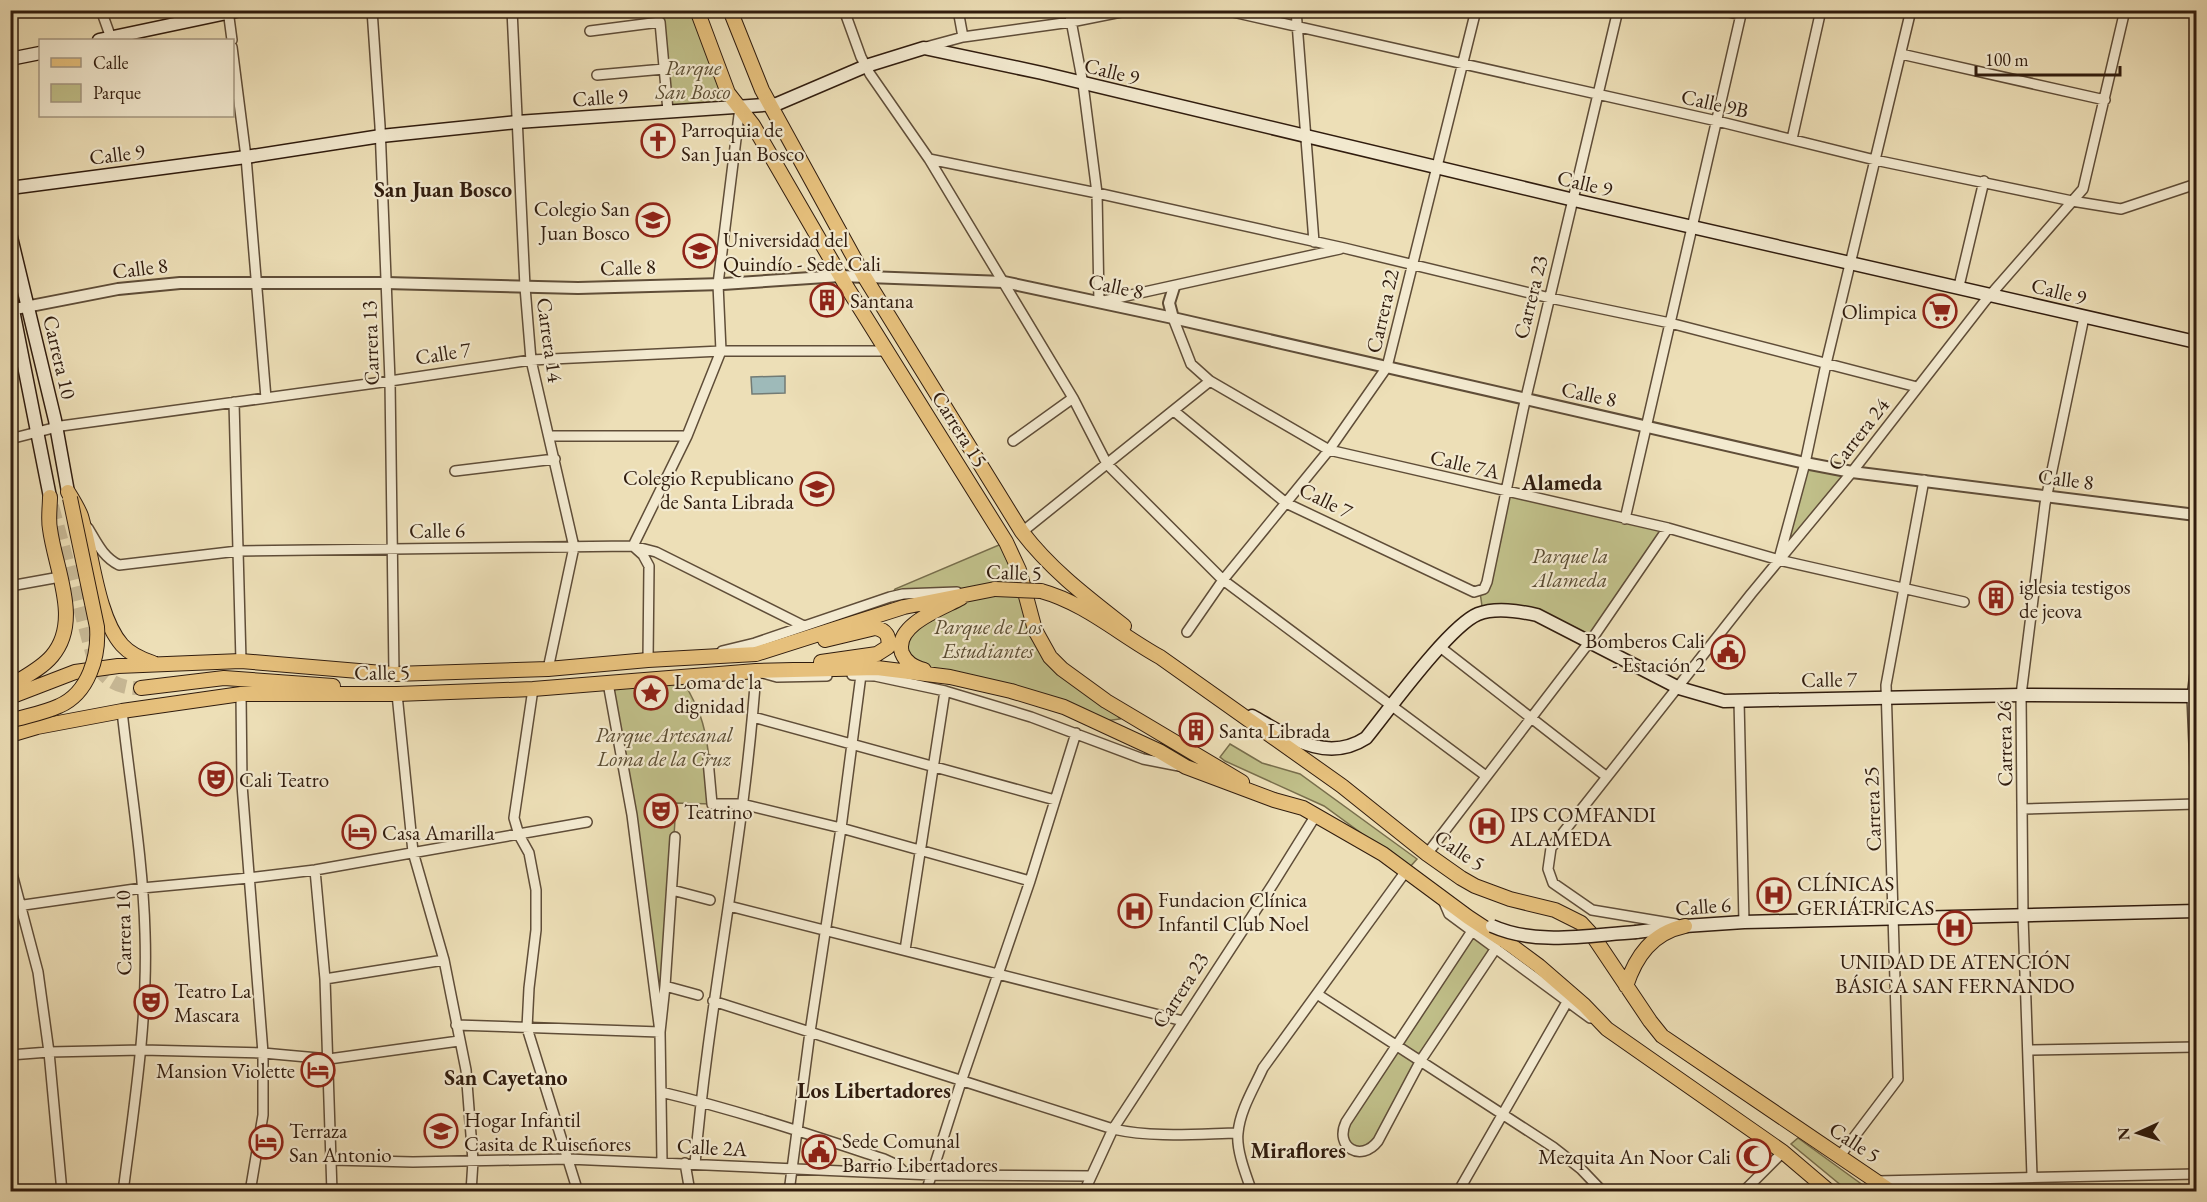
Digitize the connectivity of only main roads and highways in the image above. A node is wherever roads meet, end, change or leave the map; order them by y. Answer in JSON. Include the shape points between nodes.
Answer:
{"nodes":[{"id":1,"x":242,"y":10,"type":"edge"},
{"id":2,"x":697,"y":10,"type":"edge"},
{"id":3,"x":730,"y":10,"type":"edge"},
{"id":4,"x":228,"y":12,"type":"edge"},
{"id":5,"x":105,"y":39,"type":"edge"},
{"id":6,"x":39,"y":53,"type":"edge"},
{"id":7,"x":10,"y":59,"type":"edge"},
{"id":8,"x":770,"y":105,"type":"junction"},
{"id":9,"x":740,"y":107,"type":"junction"},
{"id":10,"x":10,"y":188,"type":"edge"},
{"id":11,"x":10,"y":233,"type":"edge"},
{"id":12,"x":10,"y":295,"type":"edge"},
{"id":13,"x":12,"y":310,"type":"edge"},
{"id":14,"x":2196,"y":342,"type":"edge"},
{"id":15,"x":69,"y":495,"type":"junction"},
{"id":16,"x":51,"y":501,"type":"joint"},
{"id":17,"x":974,"y":592,"type":"junction"},
{"id":18,"x":756,"y":654,"type":"junction"},
{"id":19,"x":1160,"y":657,"type":"junction"},
{"id":20,"x":158,"y":664,"type":"junction"},
{"id":21,"x":756,"y":671,"type":"junction"},
{"id":22,"x":952,"y":683,"type":"junction"},
{"id":23,"x":10,"y":686,"type":"edge"},
{"id":24,"x":141,"y":688,"type":"tunnel mouth"},
{"id":25,"x":374,"y":692,"type":"junction"},
{"id":26,"x":1214,"y":695,"type":"junction"},
{"id":27,"x":2194,"y":696,"type":"edge"},
{"id":28,"x":10,"y":697,"type":"edge"},
{"id":29,"x":10,"y":721,"type":"edge"},
{"id":30,"x":10,"y":735,"type":"edge"},
{"id":31,"x":1260,"y":795,"type":"junction"},
{"id":32,"x":2196,"y":911,"type":"edge"},
{"id":33,"x":1684,"y":926,"type":"junction"},
{"id":34,"x":1490,"y":929,"type":"junction"},
{"id":35,"x":1626,"y":986,"type":"junction"},
{"id":36,"x":1830,"y":1191,"type":"edge"},
{"id":37,"x":1892,"y":1191,"type":"edge"}],
"edges":[{"from":1,"to":4,"type":"main road"},
{"from":2,"to":9,"type":"main road","name":"Carrera 15","via":[[728,93]]},
{"from":3,"to":8,"type":"main road","name":"Carrera 15"},
{"from":4,"to":5,"type":"main road"},
{"from":6,"to":7,"type":"main road"},
{"from":8,"to":9,"type":"main road","name":"Calle 9"},
{"from":8,"to":14,"type":"main road","name":"Calle 9","via":[[866,66],[924,48]]},
{"from":8,"to":19,"type":"main road","name":"Carrera 15","via":[[864,276],[1022,532],[1064,579]]},
{"from":9,"to":10,"type":"main road","name":"Calle 9","via":[[517,122],[381,136]]},
{"from":9,"to":31,"type":"main road","name":"Carrera 15","via":[[1006,542],[1019,570],[1035,630],[1050,657],[1106,700]]},
{"from":11,"to":15,"type":"main road","name":"Carrera 10"},
{"from":12,"to":13,"type":"main road","name":"Carrera 10"},
{"from":13,"to":16,"type":"main road","name":"Carrera 10"},
{"from":15,"to":20,"type":"main road","via":[[80,514],[112,631],[131,653]]},
{"from":15,"to":29,"type":"main road","bridge":true,"via":[[97,627],[94,663],[86,680],[66,702]]},
{"from":16,"to":23,"type":"main road","via":[[50,528],[66,616],[62,640],[46,662]]},
{"from":17,"to":18,"type":"main road","name":"Calle 5","via":[[904,607]]},
{"from":17,"to":19,"type":"main road","name":"Calle 5","bridge":true,"via":[[995,589],[1053,595],[1094,615]]},
{"from":17,"to":22,"type":"main road","via":[[915,623],[902,643],[903,654],[911,664]]},
{"from":18,"to":20,"type":"main road","name":"Calle 5","via":[[548,669],[394,674],[241,662]]},
{"from":18,"to":21,"type":"main road","via":[[874,628],[881,629],[889,640],[888,647],[877,654]]},
{"from":19,"to":26,"type":"main road","name":"Calle 5"},
{"from":20,"to":28,"type":"main road","name":"Calle 5","via":[[87,670]]},
{"from":21,"to":22,"type":"main road","name":"Calle 5","via":[[877,668]]},
{"from":21,"to":25,"type":"main road","name":"Calle 5","via":[[533,689]]},
{"from":22,"to":31,"type":"main road","name":"Calle 5","via":[[1021,694],[1064,708],[1160,751],[1186,767]]},
{"from":24,"to":25,"type":"main road","via":[[241,678]]},
{"from":25,"to":30,"type":"main road","name":"Calle 5","via":[[241,694],[122,711]]},
{"from":26,"to":27,"type":"main road","name":"Calle 7","via":[[1302,744],[1342,749],[1366,738],[1465,621],[1482,612],[1518,611],[1538,615],[1678,688],[1710,698]]},
{"from":26,"to":35,"type":"main road","name":"Calle 5","via":[[1475,886],[1555,909],[1575,919],[1593,936]]},
{"from":31,"to":34,"type":"main road","name":"Calle 5","via":[[1304,808],[1383,854]]},
{"from":32,"to":33,"type":"main road","name":"Calle 6"},
{"from":33,"to":34,"type":"main road","name":"Calle 6","bridge":true,"via":[[1544,938]]},
{"from":33,"to":35,"type":"main road","via":[[1662,934],[1648,945],[1634,963]]},
{"from":34,"to":36,"type":"main road","name":"Calle 5","via":[[1539,966],[1607,1029],[1783,1152]]},
{"from":35,"to":37,"type":"main road","name":"Calle 5","via":[[1667,1040]]}]}
